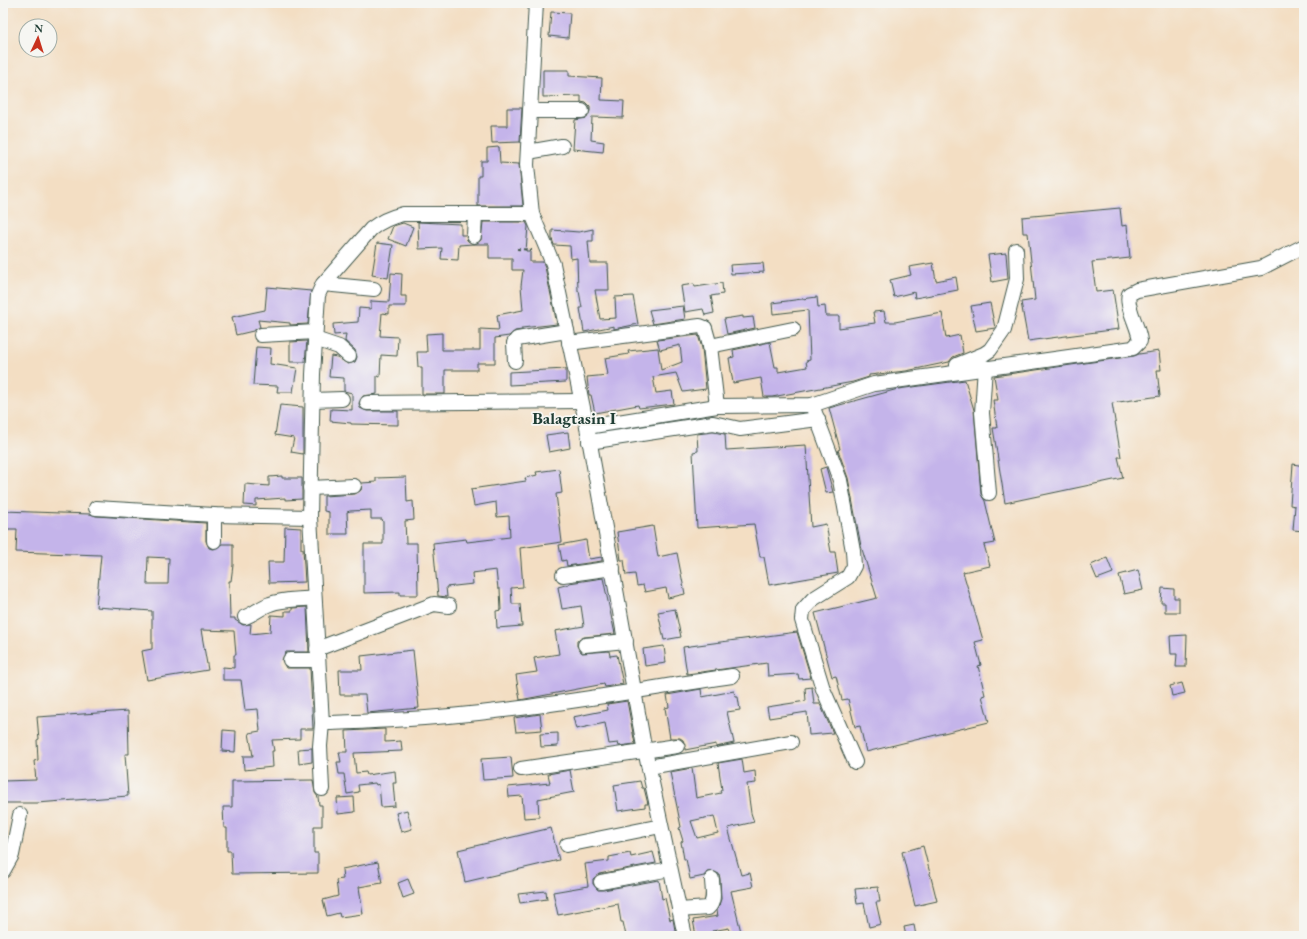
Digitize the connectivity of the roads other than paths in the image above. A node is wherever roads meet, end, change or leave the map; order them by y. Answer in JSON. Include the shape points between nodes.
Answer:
{"nodes":[{"id":1,"x":536,"y":3,"type":"edge"},
{"id":2,"x":530,"y":111,"type":"junction"},
{"id":3,"x":582,"y":111,"type":"dead end"},
{"id":4,"x":562,"y":146,"type":"dead end"},
{"id":5,"x":528,"y":152,"type":"junction"},
{"id":6,"x":475,"y":214,"type":"junction"},
{"id":7,"x":532,"y":214,"type":"junction"},
{"id":8,"x":474,"y":236,"type":"dead end"},
{"id":9,"x":1304,"y":246,"type":"edge"},
{"id":10,"x":1016,"y":250,"type":"dead end"},
{"id":11,"x":323,"y":284,"type":"junction"},
{"id":12,"x":374,"y":289,"type":"dead end"},
{"id":13,"x":793,"y":329,"type":"dead end"},
{"id":14,"x":261,"y":335,"type":"dead end"},
{"id":15,"x":315,"y":336,"type":"junction"},
{"id":16,"x":568,"y":337,"type":"junction"},
{"id":17,"x":710,"y":346,"type":"junction"},
{"id":18,"x":349,"y":356,"type":"dead end"},
{"id":19,"x":515,"y":361,"type":"dead end"},
{"id":20,"x":985,"y":367,"type":"junction"},
{"id":21,"x":923,"y":376,"type":"junction"},
{"id":22,"x":581,"y":401,"type":"junction"},
{"id":23,"x":338,"y":403,"type":"dead end"},
{"id":24,"x":367,"y":403,"type":"dead end"},
{"id":25,"x":313,"y":405,"type":"junction"},
{"id":26,"x":812,"y":405,"type":"junction"},
{"id":27,"x":717,"y":406,"type":"junction"},
{"id":28,"x":818,"y":419,"type":"junction"},
{"id":29,"x":587,"y":427,"type":"junction"},
{"id":30,"x":589,"y":442,"type":"junction"},
{"id":31,"x":354,"y":486,"type":"dead end"},
{"id":32,"x":310,"y":488,"type":"junction"},
{"id":33,"x":989,"y":493,"type":"dead end"},
{"id":34,"x":96,"y":508,"type":"dead end"},
{"id":35,"x":214,"y":515,"type":"junction"},
{"id":36,"x":310,"y":517,"type":"junction"},
{"id":37,"x":214,"y":541,"type":"dead end"},
{"id":38,"x":613,"y":568,"type":"junction"},
{"id":39,"x":563,"y":575,"type":"dead end"},
{"id":40,"x":314,"y":598,"type":"junction"},
{"id":41,"x":450,"y":606,"type":"dead end"},
{"id":42,"x":245,"y":617,"type":"dead end"},
{"id":43,"x":626,"y":641,"type":"junction"},
{"id":44,"x":585,"y":645,"type":"dead end"},
{"id":45,"x":317,"y":655,"type":"junction"},
{"id":46,"x":290,"y":660,"type":"dead end"},
{"id":47,"x":732,"y":676,"type":"dead end"},
{"id":48,"x":634,"y":691,"type":"junction"},
{"id":49,"x":322,"y":723,"type":"junction"},
{"id":50,"x":791,"y":742,"type":"dead end"},
{"id":51,"x":677,"y":746,"type":"dead end"},
{"id":52,"x":645,"y":750,"type":"junction"},
{"id":53,"x":855,"y":762,"type":"dead end"},
{"id":54,"x":648,"y":767,"type":"junction"},
{"id":55,"x":521,"y":769,"type":"dead end"},
{"id":56,"x":322,"y":790,"type":"dead end"},
{"id":57,"x":20,"y":815,"type":"dead end"},
{"id":58,"x":661,"y":826,"type":"junction"},
{"id":59,"x":567,"y":844,"type":"dead end"},
{"id":60,"x":3,"y":871,"type":"edge"},
{"id":61,"x":671,"y":872,"type":"junction"},
{"id":62,"x":712,"y":879,"type":"dead end"},
{"id":63,"x":605,"y":885,"type":"dead end"},
{"id":64,"x":679,"y":910,"type":"junction"},
{"id":65,"x":685,"y":936,"type":"edge"}],
"edges":[{"from":1,"to":2,"type":"street"},
{"from":2,"to":3,"type":"street"},
{"from":2,"to":5,"type":"street"},
{"from":4,"to":5,"type":"street"},
{"from":5,"to":7,"type":"street"},
{"from":6,"to":7,"type":"street"},
{"from":6,"to":8,"type":"street"},
{"from":6,"to":11,"type":"street","via":[[403,214],[381,221]]},
{"from":7,"to":16,"type":"street","via":[[553,264]]},
{"from":9,"to":20,"type":"street","via":[[1261,268],[1137,290],[1129,294],[1127,299],[1140,342],[1133,348]]},
{"from":10,"to":21,"type":"street","via":[[1017,279],[1012,305],[1004,330],[990,350],[969,361]]},
{"from":11,"to":12,"type":"street"},
{"from":11,"to":15,"type":"street","via":[[318,295]]},
{"from":13,"to":17,"type":"street"},
{"from":14,"to":15,"type":"street"},
{"from":15,"to":18,"type":"street","via":[[339,347]]},
{"from":15,"to":25,"type":"street"},
{"from":16,"to":17,"type":"street","via":[[700,326],[705,328]]},
{"from":16,"to":19,"type":"street","via":[[517,338],[514,343]]},
{"from":16,"to":22,"type":"street"},
{"from":17,"to":27,"type":"street"},
{"from":20,"to":21,"type":"street"},
{"from":20,"to":33,"type":"street","via":[[982,413]]},
{"from":21,"to":26,"type":"street","via":[[874,384]]},
{"from":22,"to":24,"type":"street"},
{"from":22,"to":29,"type":"street"},
{"from":23,"to":25,"type":"street"},
{"from":25,"to":32,"type":"street"},
{"from":26,"to":27,"type":"street"},
{"from":26,"to":28,"type":"street"},
{"from":27,"to":29,"type":"street"},
{"from":28,"to":30,"type":"street","via":[[740,429],[713,423]]},
{"from":28,"to":53,"type":"street","via":[[840,480],[854,566],[848,577],[813,599],[803,610],[802,620],[823,689]]},
{"from":29,"to":30,"type":"street"},
{"from":30,"to":38,"type":"street"},
{"from":31,"to":32,"type":"street"},
{"from":32,"to":36,"type":"street"},
{"from":34,"to":35,"type":"street"},
{"from":35,"to":36,"type":"street"},
{"from":35,"to":37,"type":"street"},
{"from":36,"to":40,"type":"street"},
{"from":38,"to":39,"type":"street"},
{"from":38,"to":43,"type":"street"},
{"from":40,"to":42,"type":"street","via":[[277,602]]},
{"from":40,"to":45,"type":"street"},
{"from":41,"to":45,"type":"street","via":[[434,604]]},
{"from":43,"to":44,"type":"street"},
{"from":43,"to":48,"type":"street"},
{"from":45,"to":46,"type":"street"},
{"from":45,"to":49,"type":"street"},
{"from":47,"to":48,"type":"street"},
{"from":48,"to":49,"type":"street","via":[[548,706],[440,718]]},
{"from":48,"to":52,"type":"street"},
{"from":49,"to":56,"type":"street"},
{"from":50,"to":54,"type":"street"},
{"from":51,"to":52,"type":"street"},
{"from":52,"to":54,"type":"street"},
{"from":52,"to":55,"type":"street"},
{"from":54,"to":58,"type":"street"},
{"from":57,"to":60,"type":"street","via":[[12,855]]},
{"from":58,"to":59,"type":"street"},
{"from":58,"to":61,"type":"street"},
{"from":61,"to":63,"type":"street"},
{"from":61,"to":64,"type":"street"},
{"from":62,"to":64,"type":"street","via":[[711,906]]},
{"from":64,"to":65,"type":"street"}]}
